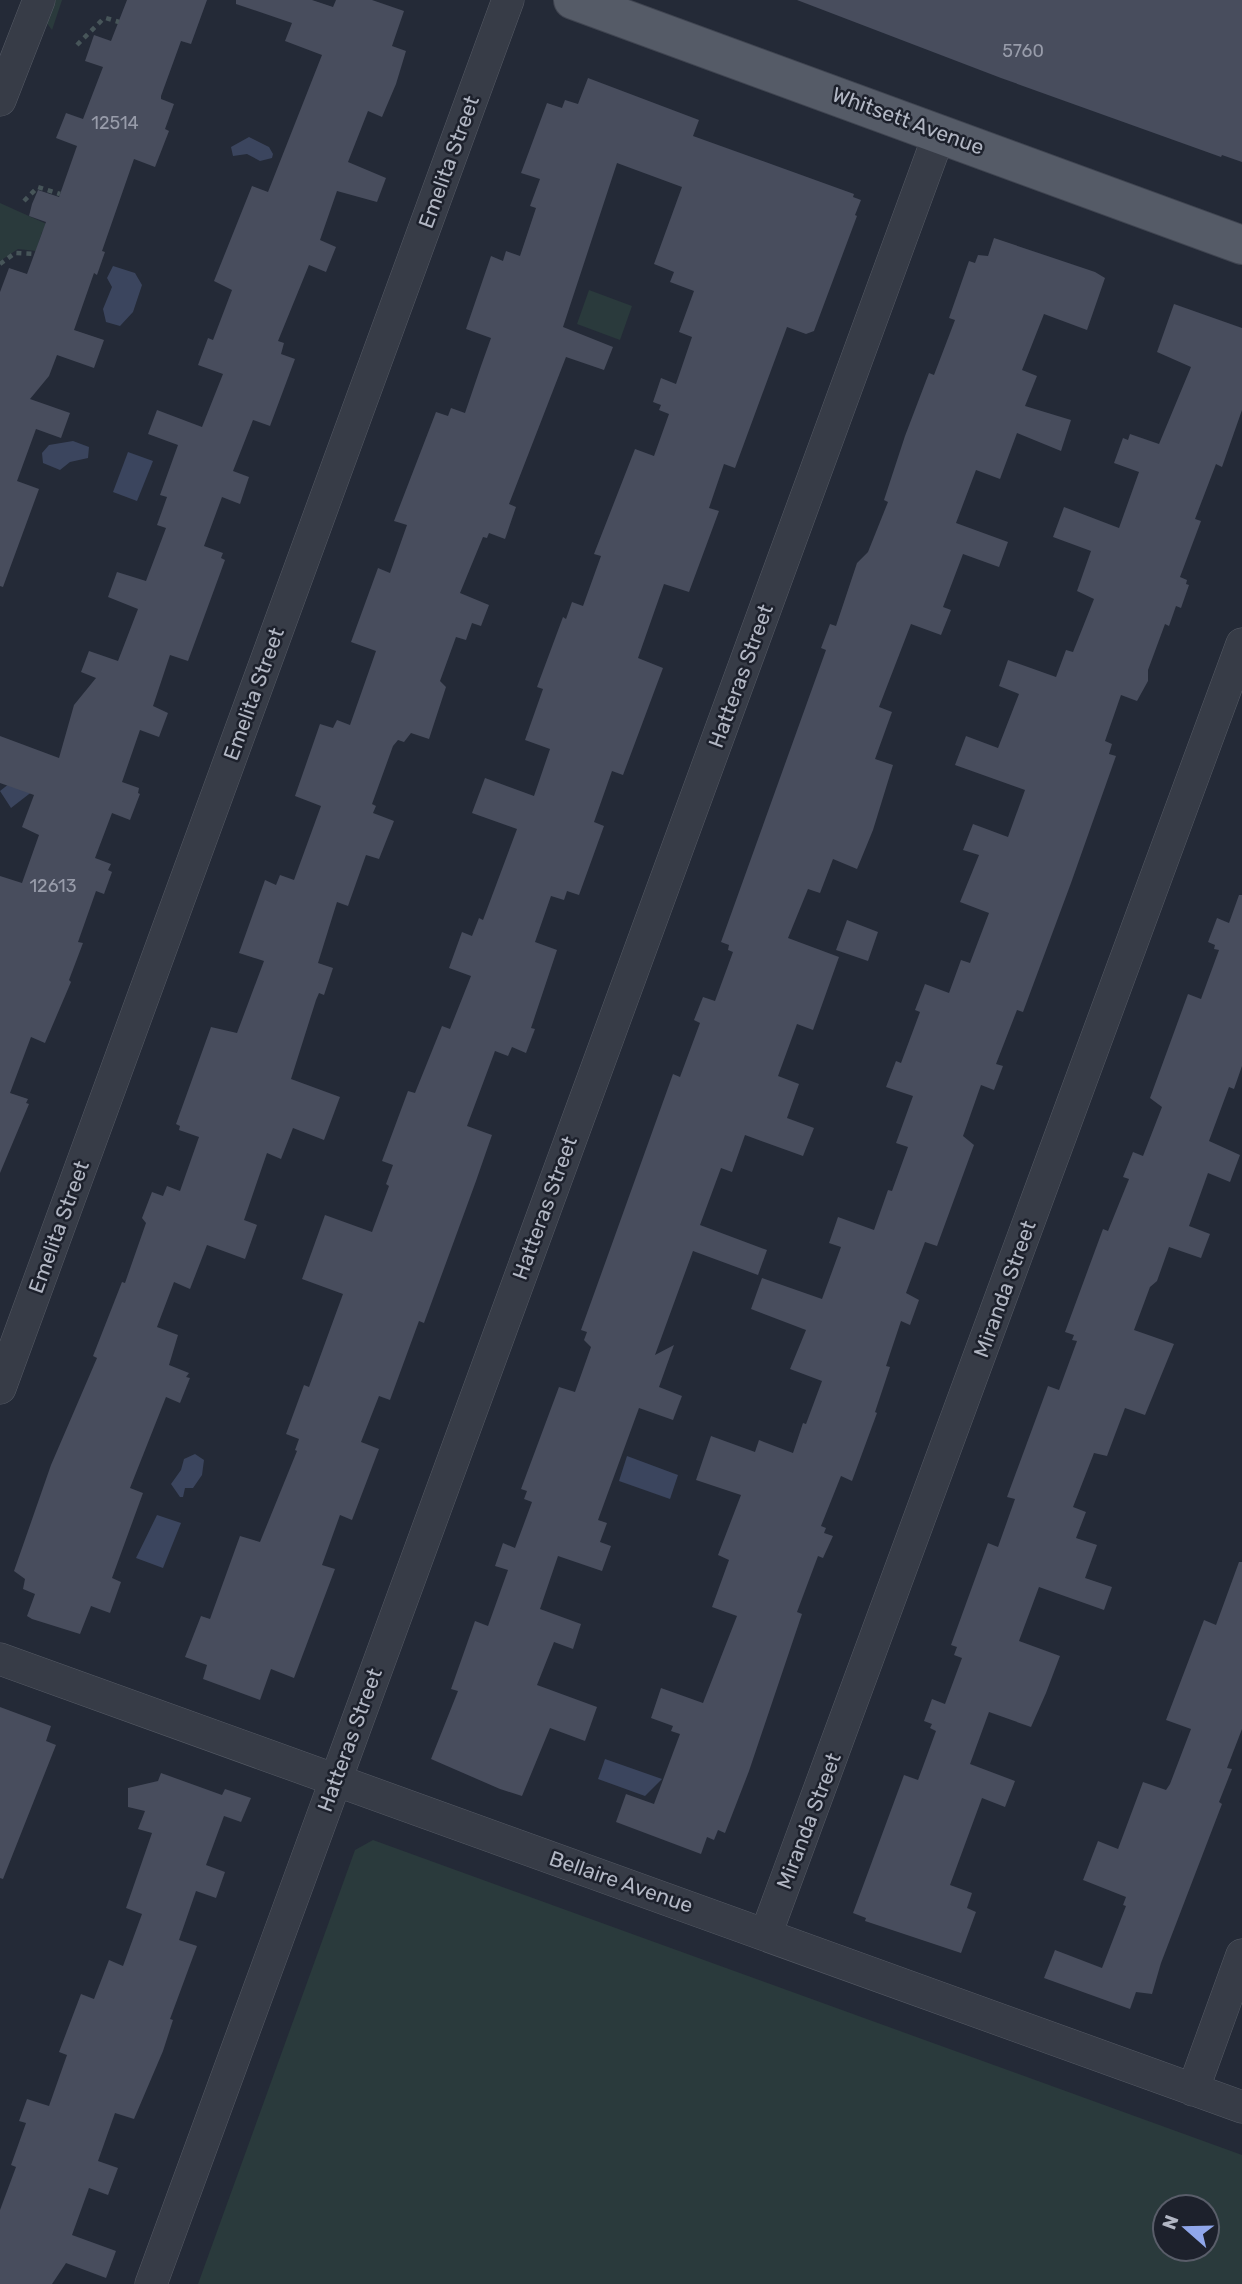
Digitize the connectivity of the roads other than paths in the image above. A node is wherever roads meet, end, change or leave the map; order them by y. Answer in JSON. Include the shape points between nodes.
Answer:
{"nodes":[{"id":1,"x":39,"y":0,"type":"edge"},
{"id":2,"x":508,"y":0,"type":"edge"},
{"id":3,"x":573,"y":0,"type":"edge"},
{"id":4,"x":0,"y":100,"type":"edge"},
{"id":5,"x":940,"y":132,"type":"junction"},
{"id":6,"x":1242,"y":245,"type":"edge"},
{"id":7,"x":1242,"y":644,"type":"edge"},
{"id":8,"x":0,"y":1388,"type":"edge"},
{"id":9,"x":0,"y":1659,"type":"edge"},
{"id":10,"x":335,"y":1781,"type":"junction"},
{"id":11,"x":766,"y":1934,"type":"junction"},
{"id":12,"x":1242,"y":1955,"type":"edge"},
{"id":13,"x":1193,"y":2090,"type":"junction"},
{"id":14,"x":1242,"y":2107,"type":"edge"},
{"id":15,"x":151,"y":2284,"type":"edge"}],
"edges":[{"from":1,"to":4,"type":"street"},
{"from":2,"to":8,"type":"street","name":"Emelita Street"},
{"from":3,"to":5,"type":"main road","name":"Whitsett Avenue"},
{"from":5,"to":6,"type":"main road","name":"Whitsett Avenue"},
{"from":5,"to":10,"type":"street","name":"Hatteras Street"},
{"from":7,"to":11,"type":"street","name":"Miranda Street"},
{"from":9,"to":10,"type":"street","name":"Bellaire Avenue"},
{"from":10,"to":11,"type":"street","name":"Bellaire Avenue"},
{"from":10,"to":15,"type":"street","name":"Hatteras Street"},
{"from":11,"to":13,"type":"street","name":"Bellaire Avenue"},
{"from":12,"to":13,"type":"street"},
{"from":13,"to":14,"type":"street","name":"Bellaire Avenue"}]}
